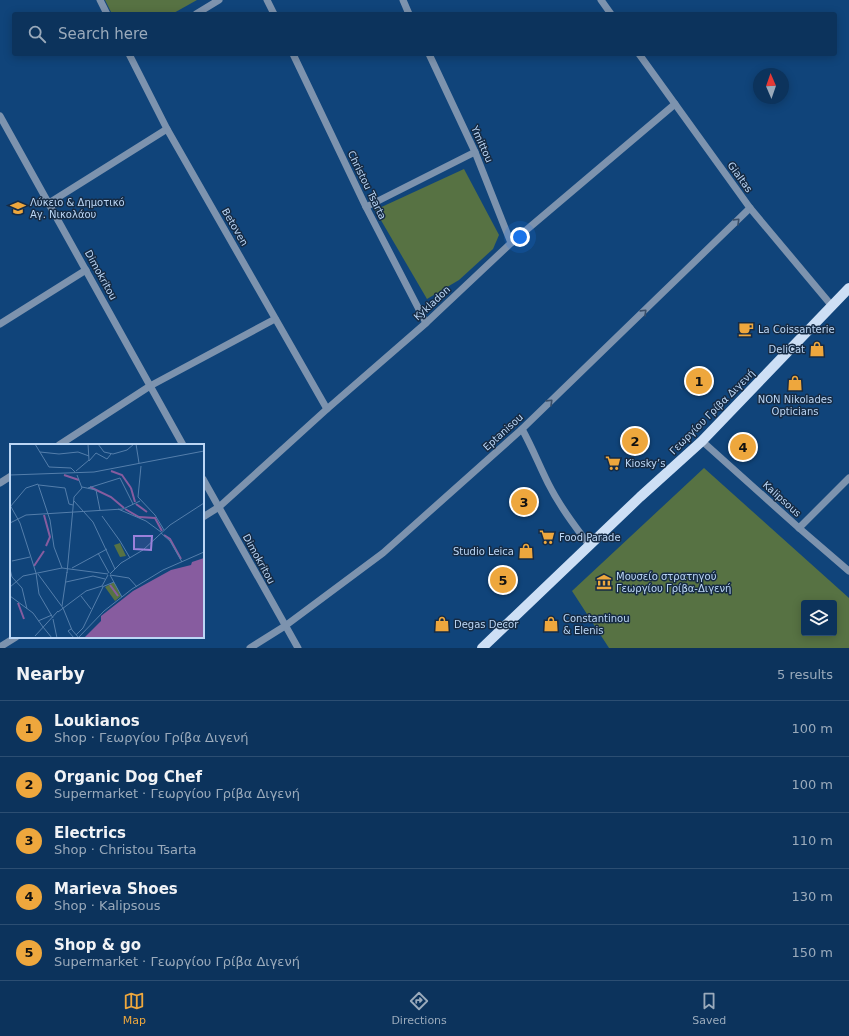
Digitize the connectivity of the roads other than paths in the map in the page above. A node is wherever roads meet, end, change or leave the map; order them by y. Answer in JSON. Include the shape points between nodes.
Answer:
{"nodes":[{"id":1,"x":100,"y":0,"type":"edge"},
{"id":2,"x":219,"y":0,"type":"edge"},
{"id":3,"x":267,"y":0,"type":"edge"},
{"id":4,"x":403,"y":0,"type":"edge"},
{"id":5,"x":601,"y":0,"type":"edge"},
{"id":6,"x":106,"y":12,"type":"edge"},
{"id":7,"x":199,"y":12,"type":"edge"},
{"id":8,"x":273,"y":12,"type":"edge"},
{"id":9,"x":409,"y":12,"type":"edge"},
{"id":10,"x":610,"y":12,"type":"edge"},
{"id":11,"x":131,"y":56,"type":"edge"},
{"id":12,"x":294,"y":56,"type":"edge"},
{"id":13,"x":429,"y":56,"type":"edge"},
{"id":14,"x":640,"y":56,"type":"edge"},
{"id":15,"x":675,"y":104,"type":"junction"},
{"id":16,"x":0,"y":116,"type":"edge"},
{"id":17,"x":168,"y":129,"type":"junction"},
{"id":18,"x":475,"y":152,"type":"junction"},
{"id":19,"x":49,"y":203,"type":"junction"},
{"id":20,"x":366,"y":207,"type":"junction"},
{"id":21,"x":750,"y":208,"type":"junction"},
{"id":22,"x":511,"y":243,"type":"junction"},
{"id":23,"x":86,"y":270,"type":"junction"},
{"id":24,"x":849,"y":288,"type":"edge"},
{"id":25,"x":832,"y":306,"type":"junction"},
{"id":26,"x":276,"y":319,"type":"junction"},
{"id":27,"x":426,"y":322,"type":"junction"},
{"id":28,"x":0,"y":324,"type":"edge"},
{"id":29,"x":150,"y":386,"type":"junction"},
{"id":30,"x":327,"y":409,"type":"junction"},
{"id":31,"x":522,"y":429,"type":"junction"},
{"id":32,"x":702,"y":441,"type":"junction"},
{"id":33,"x":61,"y":444,"type":"edge"},
{"id":34,"x":182,"y":444,"type":"edge"},
{"id":35,"x":10,"y":477,"type":"edge"},
{"id":36,"x":849,"y":478,"type":"edge"},
{"id":37,"x":204,"y":481,"type":"edge"},
{"id":38,"x":0,"y":483,"type":"edge"},
{"id":39,"x":219,"y":507,"type":"junction"},
{"id":40,"x":204,"y":516,"type":"edge"},
{"id":41,"x":798,"y":528,"type":"junction"},
{"id":42,"x":589,"y":545,"type":"junction"},
{"id":43,"x":849,"y":571,"type":"edge"},
{"id":44,"x":285,"y":626,"type":"junction"},
{"id":45,"x":14,"y":638,"type":"edge"},
{"id":46,"x":0,"y":647,"type":"edge"},
{"id":47,"x":250,"y":648,"type":"edge"},
{"id":48,"x":298,"y":648,"type":"edge"},
{"id":49,"x":482,"y":648,"type":"edge"}],
"edges":[{"from":1,"to":6,"type":"street"},
{"from":2,"to":7,"type":"street"},
{"from":3,"to":8,"type":"street"},
{"from":4,"to":9,"type":"street"},
{"from":5,"to":10,"type":"street"},
{"from":11,"to":17,"type":"street","name":"Betoven"},
{"from":12,"to":20,"type":"street","name":"Christou Tsarta"},
{"from":13,"to":18,"type":"street","name":"Ymittou"},
{"from":14,"to":15,"type":"street","name":"Gialtas"},
{"from":15,"to":21,"type":"street","name":"Gialtas"},
{"from":15,"to":22,"type":"street","name":"Kykladon"},
{"from":16,"to":19,"type":"street","name":"Dimokritou"},
{"from":17,"to":19,"type":"street"},
{"from":17,"to":26,"type":"street","name":"Betoven"},
{"from":18,"to":20,"type":"street"},
{"from":18,"to":22,"type":"street","name":"Ymittou"},
{"from":19,"to":23,"type":"street","name":"Dimokritou"},
{"from":20,"to":27,"type":"street","name":"Christou Tsarta"},
{"from":21,"to":25,"type":"street","name":"Gialtas"},
{"from":31,"to":21,"type":"street","name":"Eptanisou","one_way":true},
{"from":22,"to":27,"type":"street","name":"Kykladon"},
{"from":23,"to":28,"type":"street"},
{"from":23,"to":29,"type":"street","name":"Dimokritou"},
{"from":24,"to":25,"type":"main road","name":"Γεωργίου Γρίβα Διγενή"},
{"from":25,"to":32,"type":"main road","name":"Γεωργίου Γρίβα Διγενή"},
{"from":26,"to":29,"type":"street"},
{"from":26,"to":30,"type":"street","name":"Betoven"},
{"from":27,"to":30,"type":"street","name":"Kykladon"},
{"from":29,"to":33,"type":"street"},
{"from":29,"to":34,"type":"street","name":"Dimokritou"},
{"from":30,"to":39,"type":"street","name":"Kykladon"},
{"from":31,"to":42,"type":"street","via":[[548,483]]},
{"from":31,"to":44,"type":"street","name":"Eptanisou","via":[[382,553]]},
{"from":32,"to":41,"type":"street","name":"Kalipsous"},
{"from":32,"to":42,"type":"main road","name":"Γεωργίου Γρίβα Διγενή"},
{"from":35,"to":38,"type":"street"},
{"from":36,"to":41,"type":"street"},
{"from":37,"to":39,"type":"street","name":"Dimokritou"},
{"from":39,"to":40,"type":"street","name":"Kykladon"},
{"from":39,"to":44,"type":"street","name":"Dimokritou"},
{"from":41,"to":43,"type":"street","name":"Kalipsous"},
{"from":42,"to":49,"type":"main road","name":"Γεωργίου Γρίβα Διγενή"},
{"from":44,"to":47,"type":"street","name":"Eptanisou"},
{"from":44,"to":48,"type":"street","name":"Dimokritou"},
{"from":45,"to":46,"type":"street"}]}
